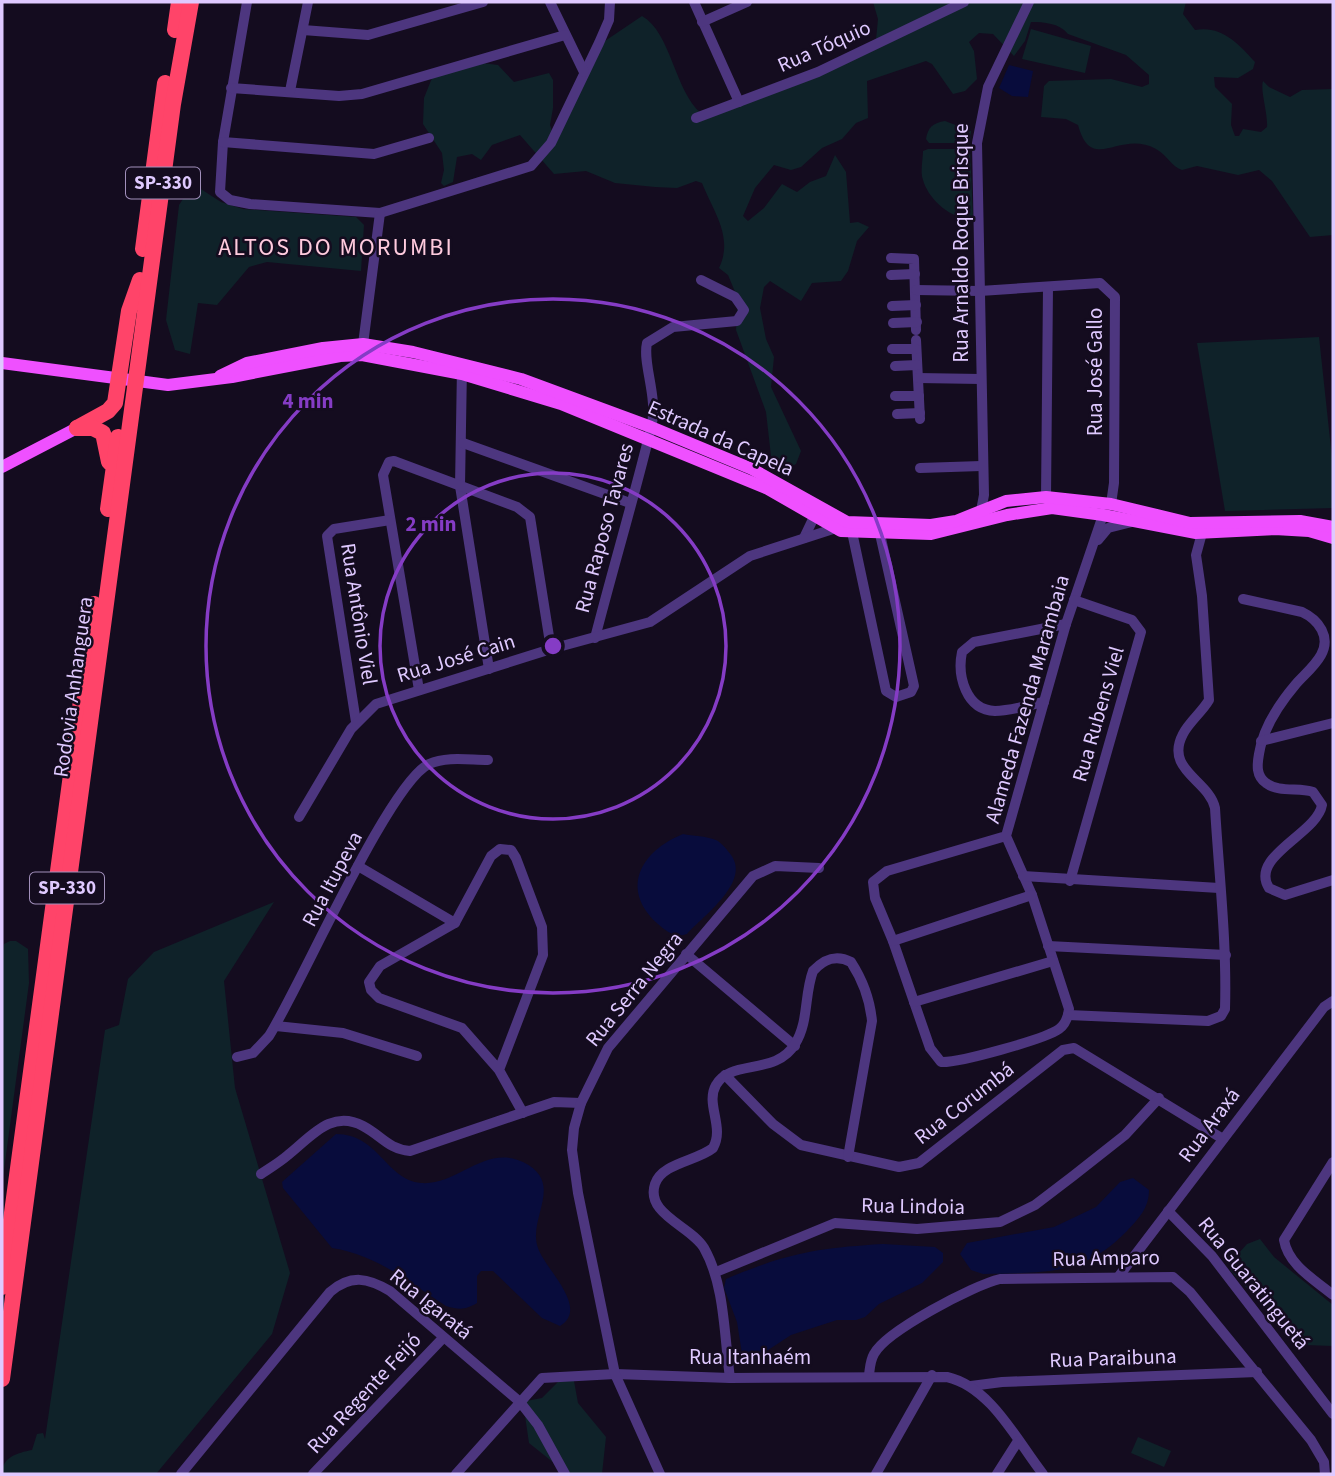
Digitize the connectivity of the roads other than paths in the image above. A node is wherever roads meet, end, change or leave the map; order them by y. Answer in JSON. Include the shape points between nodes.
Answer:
{"nodes":[{"id":1,"x":179,"y":2,"type":"edge"},
{"id":2,"x":191,"y":2,"type":"edge"},
{"id":3,"x":247,"y":2,"type":"edge"},
{"id":4,"x":308,"y":2,"type":"edge"},
{"id":5,"x":483,"y":2,"type":"edge"},
{"id":6,"x":550,"y":2,"type":"edge"},
{"id":7,"x":610,"y":2,"type":"edge"},
{"id":8,"x":694,"y":2,"type":"edge"},
{"id":9,"x":747,"y":2,"type":"edge"},
{"id":10,"x":964,"y":2,"type":"edge"},
{"id":11,"x":1029,"y":2,"type":"edge"},
{"id":12,"x":702,"y":22,"type":"junction"},
{"id":13,"x":303,"y":30,"type":"junction"},
{"id":14,"x":565,"y":35,"type":"junction"},
{"id":15,"x":584,"y":72,"type":"junction"},
{"id":16,"x":232,"y":88,"type":"junction"},
{"id":17,"x":290,"y":91,"type":"junction"},
{"id":18,"x":739,"y":102,"type":"junction"},
{"id":19,"x":696,"y":118,"type":"dead end"},
{"id":20,"x":429,"y":138,"type":"dead end"},
{"id":21,"x":223,"y":142,"type":"junction"},
{"id":22,"x":380,"y":213,"type":"junction"},
{"id":23,"x":891,"y":258,"type":"dead end"},
{"id":24,"x":915,"y":274,"type":"junction"},
{"id":25,"x":891,"y":275,"type":"dead end"},
{"id":26,"x":701,"y":281,"type":"dead end"},
{"id":27,"x":1048,"y":287,"type":"junction"},
{"id":28,"x":916,"y":289,"type":"junction"},
{"id":29,"x":980,"y":291,"type":"junction"},
{"id":30,"x":916,"y":305,"type":"junction"},
{"id":31,"x":892,"y":306,"type":"dead end"},
{"id":32,"x":893,"y":323,"type":"dead end"},
{"id":33,"x":916,"y":335,"type":"junction"},
{"id":34,"x":363,"y":349,"type":"junction"},
{"id":35,"x":892,"y":349,"type":"dead end"},
{"id":36,"x":2,"y":363,"type":"edge"},
{"id":37,"x":129,"y":365,"type":"junction"},
{"id":38,"x":917,"y":365,"type":"junction"},
{"id":39,"x":895,"y":366,"type":"dead end"},
{"id":40,"x":462,"y":370,"type":"junction"},
{"id":41,"x":918,"y":378,"type":"junction"},
{"id":42,"x":981,"y":379,"type":"junction"},
{"id":43,"x":124,"y":396,"type":"junction"},
{"id":44,"x":895,"y":396,"type":"dead end"},
{"id":45,"x":919,"y":396,"type":"junction"},
{"id":46,"x":897,"y":414,"type":"dead end"},
{"id":47,"x":77,"y":428,"type":"junction"},
{"id":48,"x":651,"y":428,"type":"junction"},
{"id":49,"x":647,"y":441,"type":"junction"},
{"id":50,"x":463,"y":443,"type":"junction"},
{"id":51,"x":6,"y":464,"type":"edge"},
{"id":52,"x":981,"y":466,"type":"junction"},
{"id":53,"x":920,"y":468,"type":"dead end"},
{"id":54,"x":460,"y":486,"type":"junction"},
{"id":55,"x":984,"y":495,"type":"junction"},
{"id":56,"x":1046,"y":497,"type":"junction"},
{"id":57,"x":110,"y":500,"type":"junction"},
{"id":58,"x":630,"y":503,"type":"junction"},
{"id":59,"x":1107,"y":509,"type":"junction"},
{"id":60,"x":995,"y":512,"type":"junction"},
{"id":61,"x":980,"y":517,"type":"junction"},
{"id":62,"x":390,"y":520,"type":"junction"},
{"id":63,"x":1133,"y":522,"type":"junction"},
{"id":64,"x":813,"y":526,"type":"junction"},
{"id":65,"x":1333,"y":527,"type":"edge"},
{"id":66,"x":833,"y":529,"type":"junction"},
{"id":67,"x":852,"y":532,"type":"junction"},
{"id":68,"x":1202,"y":533,"type":"junction"},
{"id":69,"x":880,"y":534,"type":"junction"},
{"id":70,"x":1333,"y":538,"type":"edge"},
{"id":71,"x":1088,"y":557,"type":"junction"},
{"id":72,"x":1243,"y":599,"type":"dead end"},
{"id":73,"x":1074,"y":600,"type":"junction"},
{"id":74,"x":1066,"y":624,"type":"junction"},
{"id":75,"x":595,"y":638,"type":"junction"},
{"id":76,"x":551,"y":649,"type":"junction"},
{"id":77,"x":489,"y":669,"type":"junction"},
{"id":78,"x":419,"y":690,"type":"junction"},
{"id":79,"x":1044,"y":702,"type":"junction"},
{"id":80,"x":356,"y":722,"type":"junction"},
{"id":81,"x":1333,"y":723,"type":"edge"},
{"id":82,"x":1261,"y":741,"type":"junction"},
{"id":83,"x":488,"y":760,"type":"dead end"},
{"id":84,"x":299,"y":817,"type":"dead end"},
{"id":85,"x":1006,"y":836,"type":"junction"},
{"id":86,"x":358,"y":866,"type":"junction"},
{"id":87,"x":819,"y":868,"type":"dead end"},
{"id":88,"x":1023,"y":876,"type":"junction"},
{"id":89,"x":1333,"y":880,"type":"edge"},
{"id":90,"x":1070,"y":881,"type":"junction"},
{"id":91,"x":1219,"y":888,"type":"junction"},
{"id":92,"x":1032,"y":895,"type":"junction"},
{"id":93,"x":455,"y":923,"type":"junction"},
{"id":94,"x":893,"y":941,"type":"junction"},
{"id":95,"x":1048,"y":946,"type":"junction"},
{"id":96,"x":685,"y":954,"type":"junction"},
{"id":97,"x":1226,"y":955,"type":"junction"},
{"id":98,"x":1053,"y":961,"type":"junction"},
{"id":99,"x":914,"y":1002,"type":"junction"},
{"id":100,"x":1329,"y":1004,"type":"edge"},
{"id":101,"x":1069,"y":1012,"type":"junction"},
{"id":102,"x":1333,"y":1017,"type":"edge"},
{"id":103,"x":276,"y":1026,"type":"junction"},
{"id":104,"x":795,"y":1046,"type":"junction"},
{"id":105,"x":417,"y":1056,"type":"dead end"},
{"id":106,"x":237,"y":1057,"type":"dead end"},
{"id":107,"x":499,"y":1070,"type":"junction"},
{"id":108,"x":725,"y":1075,"type":"junction"},
{"id":109,"x":1159,"y":1098,"type":"junction"},
{"id":110,"x":581,"y":1103,"type":"junction"},
{"id":111,"x":523,"y":1113,"type":"junction"},
{"id":112,"x":1223,"y":1139,"type":"junction"},
{"id":113,"x":848,"y":1157,"type":"junction"},
{"id":114,"x":1333,"y":1162,"type":"edge"},
{"id":115,"x":261,"y":1174,"type":"dead end"},
{"id":116,"x":1168,"y":1210,"type":"junction"},
{"id":117,"x":716,"y":1272,"type":"junction"},
{"id":118,"x":1119,"y":1276,"type":"junction"},
{"id":119,"x":2,"y":1287,"type":"edge"},
{"id":120,"x":1333,"y":1295,"type":"edge"},
{"id":121,"x":443,"y":1338,"type":"junction"},
{"id":122,"x":1256,"y":1372,"type":"junction"},
{"id":123,"x":615,"y":1374,"type":"junction"},
{"id":124,"x":932,"y":1375,"type":"junction"},
{"id":125,"x":869,"y":1376,"type":"junction"},
{"id":126,"x":730,"y":1378,"type":"junction"},
{"id":127,"x":2,"y":1379,"type":"edge"},
{"id":128,"x":971,"y":1385,"type":"junction"},
{"id":129,"x":520,"y":1402,"type":"junction"},
{"id":130,"x":1333,"y":1414,"type":"edge"},
{"id":131,"x":1018,"y":1441,"type":"junction"},
{"id":132,"x":181,"y":1474,"type":"edge"},
{"id":133,"x":313,"y":1474,"type":"edge"},
{"id":134,"x":456,"y":1474,"type":"edge"},
{"id":135,"x":565,"y":1474,"type":"edge"},
{"id":136,"x":660,"y":1474,"type":"edge"},
{"id":137,"x":876,"y":1474,"type":"edge"},
{"id":138,"x":997,"y":1474,"type":"edge"},
{"id":139,"x":1042,"y":1474,"type":"edge"},
{"id":140,"x":1325,"y":1474,"type":"edge"}],
"edges":[{"from":1,"to":37,"type":"highway","name":"Rodovia Anhanguera","number":"SP-330","via":[[149,191]]},
{"from":2,"to":37,"type":"highway","name":"Rodovia Anhanguera","number":"SP-330"},
{"from":3,"to":16,"type":"street"},
{"from":4,"to":13,"type":"street"},
{"from":5,"to":13,"type":"street","via":[[368,35]]},
{"from":6,"to":14,"type":"street"},
{"from":7,"to":15,"type":"street","via":[[608,20]]},
{"from":8,"to":12,"type":"street"},
{"from":9,"to":12,"type":"street"},
{"from":10,"to":18,"type":"street","name":"Rua Tóquio","via":[[818,72]]},
{"from":11,"to":29,"type":"street","name":"Rua Arnaldo Roque Brisque","via":[[988,87],[979,118]]},
{"from":12,"to":18,"type":"street"},
{"from":13,"to":17,"type":"street"},
{"from":14,"to":15,"type":"street"},
{"from":14,"to":17,"type":"street","via":[[362,94]]},
{"from":15,"to":22,"type":"street","via":[[551,143],[531,166]]},
{"from":16,"to":17,"type":"street"},
{"from":16,"to":21,"type":"street"},
{"from":18,"to":19,"type":"street","name":"Rua Tóquio"},
{"from":20,"to":21,"type":"street","via":[[374,154]]},
{"from":21,"to":22,"type":"street","via":[[218,188],[234,201]]},
{"from":22,"to":34,"type":"street"},
{"from":23,"to":24,"type":"street","via":[[914,259]]},
{"from":24,"to":25,"type":"street"},
{"from":24,"to":28,"type":"street"},
{"from":26,"to":48,"type":"street","name":"Rua Raposo Tavares","via":[[735,297],[743,305],[742,316],[730,323],[673,327],[647,343],[653,384]]},
{"from":27,"to":29,"type":"street","name":"Rua José Gallo"},
{"from":27,"to":56,"type":"street"},
{"from":27,"to":59,"type":"street","name":"Rua José Gallo","via":[[1100,283],[1115,297],[1114,483]]},
{"from":28,"to":29,"type":"street","name":"Rua José Gallo"},
{"from":28,"to":30,"type":"street"},
{"from":29,"to":42,"type":"street","name":"Rua Arnaldo Roque Brisque"},
{"from":30,"to":31,"type":"street"},
{"from":30,"to":33,"type":"street"},
{"from":32,"to":33,"type":"street"},
{"from":33,"to":35,"type":"street"},
{"from":33,"to":38,"type":"street"},
{"from":34,"to":36,"type":"main road","name":"Estrada da Capela","via":[[167,385]]},
{"from":34,"to":40,"type":"main road","name":"Estrada da Capela"},
{"from":37,"to":43,"type":"highway","name":"Rodovia Anhanguera","number":"SP-330"},
{"from":38,"to":39,"type":"street"},
{"from":38,"to":41,"type":"street"},
{"from":40,"to":48,"type":"main road","name":"Estrada da Capela","via":[[521,379]]},
{"from":40,"to":49,"type":"main road","name":"Estrada da Capela","via":[[561,404]]},
{"from":40,"to":50,"type":"street"},
{"from":41,"to":42,"type":"street"},
{"from":41,"to":45,"type":"street"},
{"from":42,"to":52,"type":"street","name":"Rua Arnaldo Roque Brisque"},
{"from":43,"to":47,"type":"highway"},
{"from":43,"to":57,"type":"highway","name":"Rodovia Anhanguera","number":"SP-330"},
{"from":43,"to":127,"type":"highway","name":"Rodovia Anhanguera","number":"SP-330"},
{"from":44,"to":45,"type":"street"},
{"from":45,"to":46,"type":"street","via":[[920,416]]},
{"from":47,"to":51,"type":"main road"},
{"from":47,"to":57,"type":"highway","via":[[97,429],[105,436]]},
{"from":48,"to":49,"type":"street","name":"Rua Raposo Tavares"},
{"from":48,"to":64,"type":"main road","name":"Estrada da Capela","via":[[752,469]]},
{"from":49,"to":58,"type":"street","name":"Rua Raposo Tavares"},
{"from":49,"to":64,"type":"main road","name":"Estrada da Capela","via":[[768,489]]},
{"from":50,"to":54,"type":"street"},
{"from":50,"to":58,"type":"street"},
{"from":52,"to":53,"type":"street"},
{"from":52,"to":55,"type":"street","name":"Rua Arnaldo Roque Brisque"},
{"from":54,"to":62,"type":"street","via":[[389,462],[383,475]]},
{"from":54,"to":76,"type":"street","via":[[530,517]]},
{"from":54,"to":77,"type":"street"},
{"from":55,"to":60,"type":"street"},
{"from":55,"to":61,"type":"street","name":"Rua Arnaldo Roque Brisque"},
{"from":56,"to":59,"type":"main road","name":"Estrada da Capela"},
{"from":56,"to":60,"type":"main road","name":"Estrada da Capela"},
{"from":57,"to":119,"type":"highway","name":"Rodovia Anhanguera","number":"SP-330"},
{"from":58,"to":75,"type":"street","name":"Rua Raposo Tavares"},
{"from":59,"to":60,"type":"main road","name":"Estrada da Capela"},
{"from":59,"to":63,"type":"main road","name":"Estrada da Capela"},
{"from":59,"to":65,"type":"main road","name":"Estrada da Capela","via":[[1190,523],[1300,521]]},
{"from":59,"to":71,"type":"street","name":"Alameda Fazenda Marambaia"},
{"from":60,"to":61,"type":"main road","name":"Estrada da Capela"},
{"from":61,"to":64,"type":"main road","name":"Estrada da Capela","via":[[920,525],[847,522]]},
{"from":61,"to":69,"type":"main road","name":"Estrada da Capela","via":[[931,534]]},
{"from":62,"to":78,"type":"street"},
{"from":62,"to":80,"type":"street","name":"Rua Antônio Viel","via":[[334,529],[327,536]]},
{"from":63,"to":68,"type":"main road","name":"Estrada da Capela"},
{"from":63,"to":71,"type":"street","name":"Alameda Fazenda Marambaia","via":[[1104,531]]},
{"from":64,"to":66,"type":"main road","name":"Estrada da Capela"},
{"from":64,"to":66,"type":"street","name":"Rua José Cain"},
{"from":64,"to":75,"type":"street","name":"Rua José Cain","via":[[751,556],[650,622]]},
{"from":66,"to":67,"type":"main road","name":"Estrada da Capela"},
{"from":67,"to":69,"type":"main road","name":"Estrada da Capela"},
{"from":67,"to":69,"type":"street","via":[[886,691],[895,697],[911,692],[914,686]]},
{"from":68,"to":70,"type":"main road","name":"Estrada da Capela","via":[[1275,529]]},
{"from":68,"to":91,"type":"street","via":[[1196,555],[1209,699],[1184,733],[1178,753],[1184,770],[1214,801]]},
{"from":71,"to":73,"type":"street","name":"Alameda Fazenda Marambaia"},
{"from":72,"to":82,"type":"street","via":[[1310,616],[1324,638],[1321,655],[1275,713]]},
{"from":73,"to":74,"type":"street","name":"Alameda Fazenda Marambaia"},
{"from":73,"to":90,"type":"street","name":"Rua Rubens Viel","via":[[1132,620],[1141,632]]},
{"from":74,"to":79,"type":"street","name":"Alameda Fazenda Marambaia"},
{"from":74,"to":79,"type":"street","via":[[974,642],[962,652],[965,691],[975,703],[996,711]]},
{"from":75,"to":76,"type":"street","name":"Rua José Cain"},
{"from":76,"to":77,"type":"street","name":"Rua José Cain"},
{"from":77,"to":78,"type":"street","name":"Rua José Cain"},
{"from":78,"to":80,"type":"street","name":"Rua José Cain","via":[[376,704]]},
{"from":79,"to":85,"type":"street","name":"Alameda Fazenda Marambaia"},
{"from":80,"to":84,"type":"street","name":"Rua José Cain"},
{"from":81,"to":82,"type":"street"},
{"from":82,"to":89,"type":"street","via":[[1258,764],[1265,783],[1313,792],[1322,805],[1318,816],[1267,865],[1266,883],[1273,892],[1285,895]]},
{"from":83,"to":86,"type":"street","name":"Rua Itupeva","via":[[445,759],[419,771]]},
{"from":85,"to":88,"type":"street","name":"Alameda Fazenda Marambaia"},
{"from":85,"to":94,"type":"street","via":[[879,875],[872,888]]},
{"from":86,"to":93,"type":"street"},
{"from":86,"to":103,"type":"street","name":"Rua Itupeva"},
{"from":87,"to":96,"type":"street","name":"Rua Serra Negra","via":[[775,866],[753,876]]},
{"from":88,"to":90,"type":"street"},
{"from":88,"to":92,"type":"street","name":"Alameda Fazenda Marambaia"},
{"from":90,"to":91,"type":"street"},
{"from":91,"to":97,"type":"street"},
{"from":92,"to":94,"type":"street"},
{"from":92,"to":95,"type":"street","name":"Alameda Fazenda Marambaia"},
{"from":93,"to":107,"type":"street","via":[[380,966],[371,975],[371,990],[379,998],[462,1028]]},
{"from":93,"to":107,"type":"street","via":[[491,856],[500,849],[511,850],[542,927],[543,955]]},
{"from":94,"to":99,"type":"street"},
{"from":95,"to":97,"type":"street"},
{"from":95,"to":98,"type":"street","name":"Alameda Fazenda Marambaia"},
{"from":96,"to":104,"type":"street"},
{"from":96,"to":110,"type":"street","name":"Rua Serra Negra","via":[[608,1048]]},
{"from":97,"to":101,"type":"street","via":[[1225,1009],[1215,1021]]},
{"from":98,"to":99,"type":"street"},
{"from":98,"to":101,"type":"street","name":"Alameda Fazenda Marambaia"},
{"from":99,"to":101,"type":"street","via":[[930,1048],[941,1062],[959,1061],[1058,1030]]},
{"from":100,"to":102,"type":"street"},
{"from":100,"to":112,"type":"street","name":"Rua Araxá"},
{"from":103,"to":105,"type":"street","via":[[343,1032]]},
{"from":103,"to":106,"type":"street","name":"Rua Itupeva","via":[[260,1048]]},
{"from":104,"to":108,"type":"street","via":[[781,1060]]},
{"from":104,"to":113,"type":"street","via":[[804,1026],[813,971],[827,959],[851,962],[872,1021]]},
{"from":107,"to":111,"type":"street"},
{"from":108,"to":113,"type":"street","name":"Rua Corumbá","via":[[790,1139]]},
{"from":108,"to":117,"type":"street","via":[[712,1095],[719,1132],[713,1148],[663,1173],[653,1195],[660,1210],[702,1245]]},
{"from":109,"to":112,"type":"street","name":"Rua Corumbá"},
{"from":109,"to":113,"type":"street","name":"Rua Corumbá","via":[[1078,1049],[1067,1049],[919,1163],[899,1167]]},
{"from":109,"to":117,"type":"street","name":"Rua Lindoia","via":[[1125,1135],[1073,1176],[1035,1205],[1000,1222],[917,1229],[835,1223]]},
{"from":110,"to":111,"type":"street","via":[[554,1102]]},
{"from":110,"to":123,"type":"street","name":"Rua Serra Negra","via":[[573,1160]]},
{"from":111,"to":115,"type":"street","via":[[410,1151],[396,1150],[364,1127],[339,1121],[314,1130]]},
{"from":112,"to":116,"type":"street","name":"Rua Araxá"},
{"from":114,"to":120,"type":"street","via":[[1284,1240],[1298,1266]]},
{"from":116,"to":118,"type":"street","name":"Rua Araxá"},
{"from":116,"to":130,"type":"street","name":"Rua Guaratinguetá","via":[[1212,1256]]},
{"from":117,"to":126,"type":"street"},
{"from":118,"to":122,"type":"street","name":"Rua Amparo","via":[[1173,1277],[1181,1282]]},
{"from":118,"to":125,"type":"street","name":"Rua Amparo","via":[[985,1283],[914,1321],[878,1348],[870,1361]]},
{"from":121,"to":129,"type":"street","name":"Rua Igaratá"},
{"from":121,"to":132,"type":"street","name":"Rua Igaratá","via":[[379,1284],[353,1279],[341,1283]]},
{"from":121,"to":133,"type":"street","name":"Rua Regente Feijó"},
{"from":122,"to":128,"type":"street","name":"Rua Paraibuna"},
{"from":122,"to":140,"type":"street","name":"Rua Amparo","via":[[1319,1451]]},
{"from":123,"to":126,"type":"street","name":"Rua Itanhaém"},
{"from":123,"to":129,"type":"street","name":"Rua Itanhaém","via":[[547,1376]]},
{"from":123,"to":136,"type":"street","name":"Rua Serra Negra"},
{"from":124,"to":125,"type":"street","name":"Rua Itanhaém"},
{"from":124,"to":128,"type":"street","name":"Rua Itanhaém"},
{"from":124,"to":137,"type":"street"},
{"from":125,"to":126,"type":"street","name":"Rua Itanhaém"},
{"from":128,"to":131,"type":"street"},
{"from":129,"to":134,"type":"street","name":"Rua Itanhaém"},
{"from":129,"to":135,"type":"street","name":"Rua Igaratá"},
{"from":131,"to":138,"type":"street"},
{"from":131,"to":139,"type":"street"}]}
